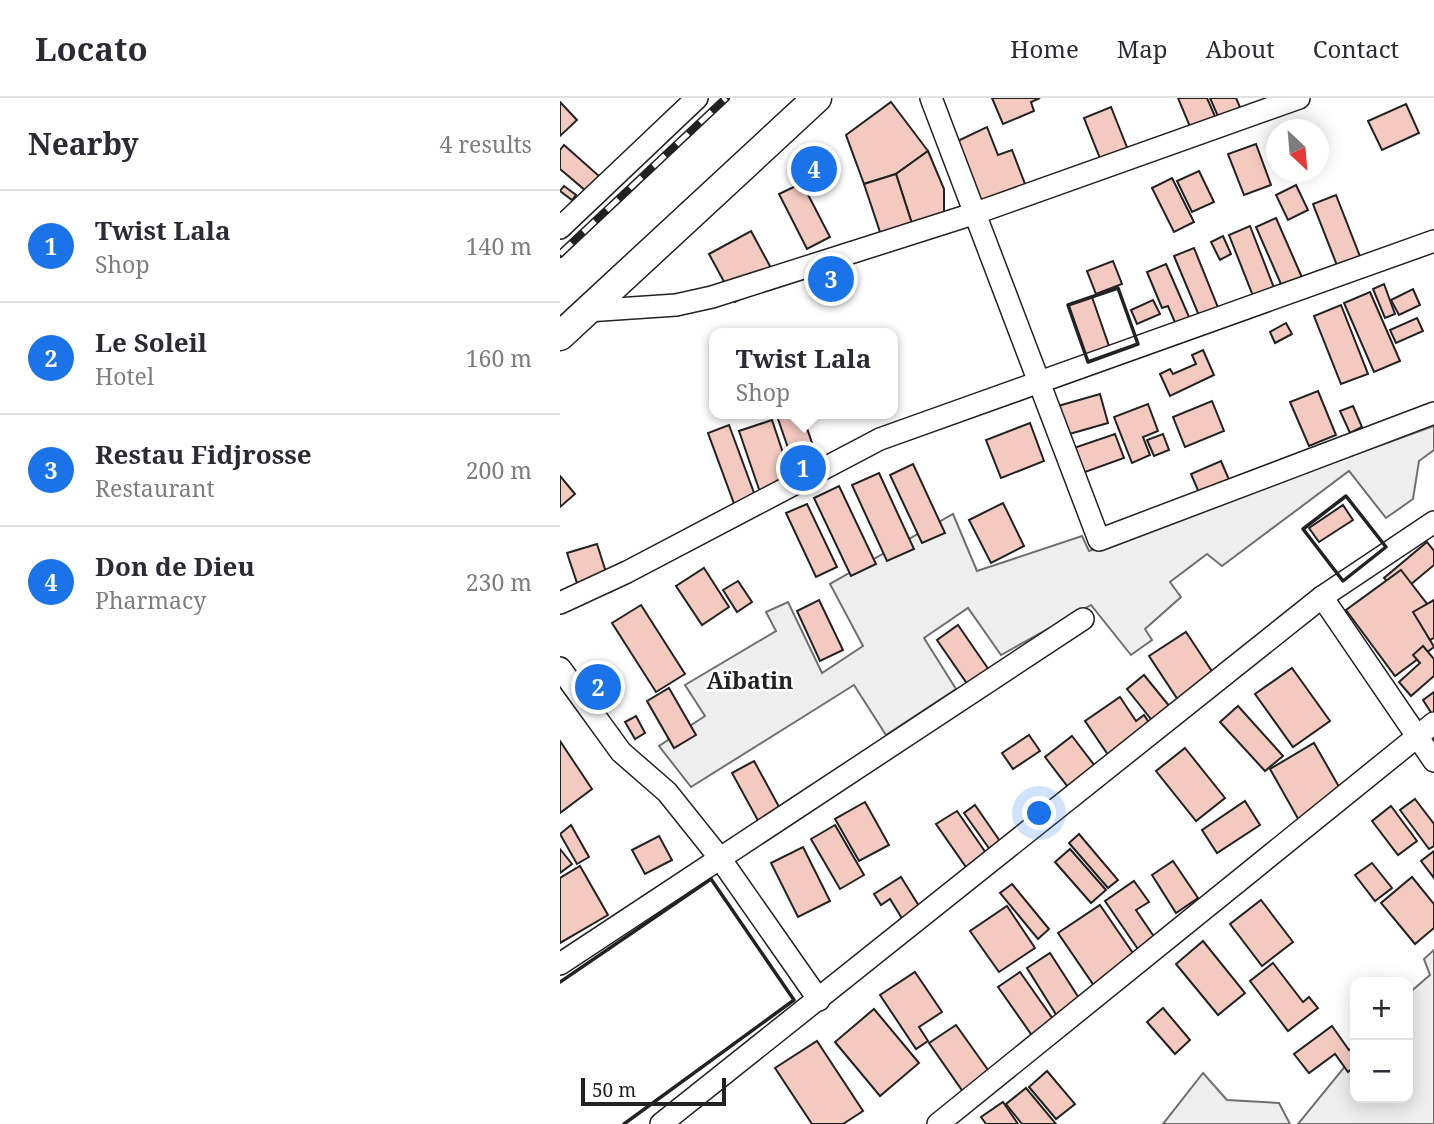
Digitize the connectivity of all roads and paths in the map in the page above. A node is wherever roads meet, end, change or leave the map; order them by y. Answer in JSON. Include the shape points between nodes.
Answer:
{"nodes":[{"id":1,"x":697,"y":98,"type":"edge"},
{"id":2,"x":817,"y":98,"type":"edge"},
{"id":3,"x":931,"y":98,"type":"edge"},
{"id":4,"x":1299,"y":98,"type":"edge"},
{"id":5,"x":976,"y":213,"type":"junction"},
{"id":6,"x":560,"y":228,"type":"edge"},
{"id":7,"x":1434,"y":241,"type":"edge"},
{"id":8,"x":587,"y":311,"type":"junction"},
{"id":9,"x":560,"y":336,"type":"edge"},
{"id":10,"x":1039,"y":382,"type":"junction"},
{"id":11,"x":1434,"y":413,"type":"edge"},
{"id":12,"x":1434,"y":522,"type":"edge"},
{"id":13,"x":1322,"y":597,"type":"junction"},
{"id":14,"x":560,"y":603,"type":"edge"},
{"id":15,"x":1083,"y":619,"type":"dead end"},
{"id":16,"x":560,"y":668,"type":"edge"},
{"id":17,"x":1434,"y":723,"type":"edge"},
{"id":18,"x":1417,"y":737,"type":"junction"},
{"id":19,"x":1434,"y":761,"type":"edge"},
{"id":20,"x":719,"y":857,"type":"junction"},
{"id":21,"x":560,"y":964,"type":"edge"},
{"id":22,"x":819,"y":1000,"type":"junction"},
{"id":23,"x":688,"y":1116,"type":"edge"},
{"id":24,"x":661,"y":1124,"type":"edge"},
{"id":25,"x":937,"y":1124,"type":"edge"}],
"edges":[{"from":1,"to":6,"type":"street"},
{"from":2,"to":8,"type":"main road"},
{"from":3,"to":5,"type":"street"},
{"from":4,"to":5,"type":"street"},
{"from":5,"to":8,"type":"street","via":[[712,297],[676,305]]},
{"from":5,"to":10,"type":"street"},
{"from":7,"to":10,"type":"street"},
{"from":8,"to":9,"type":"main road"},
{"from":10,"to":11,"type":"street","via":[[1099,540]]},
{"from":10,"to":14,"type":"street","via":[[880,439]]},
{"from":12,"to":13,"type":"street"},
{"from":13,"to":18,"type":"street"},
{"from":13,"to":22,"type":"street"},
{"from":15,"to":20,"type":"street"},
{"from":16,"to":20,"type":"street","via":[[621,752],[667,792]]},
{"from":17,"to":18,"type":"street"},
{"from":18,"to":19,"type":"street"},
{"from":18,"to":25,"type":"street"},
{"from":20,"to":21,"type":"street"},
{"from":20,"to":22,"type":"street"},
{"from":22,"to":23,"type":"street"},
{"from":23,"to":24,"type":"street"}]}
